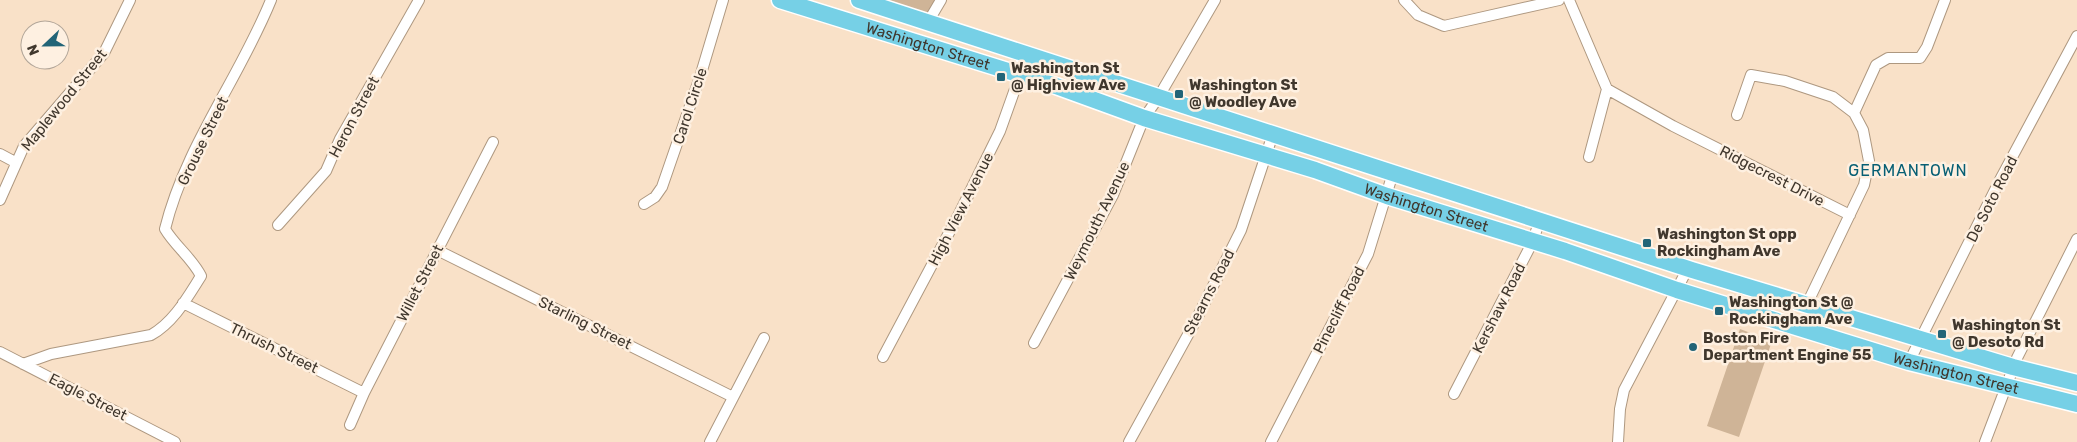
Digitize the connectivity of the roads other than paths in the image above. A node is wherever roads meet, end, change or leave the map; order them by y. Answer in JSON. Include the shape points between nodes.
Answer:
{"nodes":[{"id":1,"x":130,"y":0,"type":"edge"},
{"id":2,"x":271,"y":0,"type":"edge"},
{"id":3,"x":419,"y":0,"type":"edge"},
{"id":4,"x":722,"y":0,"type":"edge"},
{"id":5,"x":780,"y":0,"type":"edge"},
{"id":6,"x":858,"y":0,"type":"edge"},
{"id":7,"x":941,"y":0,"type":"edge"},
{"id":8,"x":1215,"y":0,"type":"edge"},
{"id":9,"x":1404,"y":0,"type":"edge"},
{"id":10,"x":1559,"y":0,"type":"edge"},
{"id":11,"x":1569,"y":0,"type":"edge"},
{"id":12,"x":1945,"y":0,"type":"edge"},
{"id":13,"x":797,"y":3,"type":"edge"},
{"id":14,"x":1516,"y":5,"type":"edge"},
{"id":15,"x":928,"y":22,"type":"junction"},
{"id":16,"x":2077,"y":36,"type":"edge"},
{"id":17,"x":1022,"y":54,"type":"junction"},
{"id":18,"x":1018,"y":74,"type":"junction"},
{"id":19,"x":1607,"y":89,"type":"junction"},
{"id":20,"x":1158,"y":98,"type":"junction"},
{"id":21,"x":1854,"y":113,"type":"junction"},
{"id":22,"x":1737,"y":116,"type":"dead end"},
{"id":23,"x":1144,"y":118,"type":"junction"},
{"id":24,"x":1273,"y":134,"type":"junction"},
{"id":25,"x":493,"y":142,"type":"dead end"},
{"id":26,"x":0,"y":154,"type":"edge"},
{"id":27,"x":1266,"y":157,"type":"junction"},
{"id":28,"x":1589,"y":157,"type":"dead end"},
{"id":29,"x":15,"y":162,"type":"junction"},
{"id":30,"x":1394,"y":173,"type":"junction"},
{"id":31,"x":1387,"y":196,"type":"junction"},
{"id":32,"x":0,"y":200,"type":"edge"},
{"id":33,"x":644,"y":204,"type":"dead end"},
{"id":34,"x":1850,"y":215,"type":"junction"},
{"id":35,"x":1540,"y":220,"type":"junction"},
{"id":36,"x":278,"y":225,"type":"dead end"},
{"id":37,"x":2077,"y":239,"type":"edge"},
{"id":38,"x":1532,"y":242,"type":"junction"},
{"id":39,"x":437,"y":250,"type":"junction"},
{"id":40,"x":1688,"y":268,"type":"junction"},
{"id":41,"x":1676,"y":290,"type":"junction"},
{"id":42,"x":183,"y":303,"type":"junction"},
{"id":43,"x":1807,"y":304,"type":"junction"},
{"id":44,"x":764,"y":338,"type":"dead end"},
{"id":45,"x":1921,"y":339,"type":"junction"},
{"id":46,"x":1034,"y":343,"type":"dead end"},
{"id":47,"x":0,"y":352,"type":"edge"},
{"id":48,"x":883,"y":357,"type":"dead end"},
{"id":49,"x":1909,"y":362,"type":"junction"},
{"id":50,"x":23,"y":364,"type":"junction"},
{"id":51,"x":2013,"y":367,"type":"junction"},
{"id":52,"x":2077,"y":383,"type":"edge"},
{"id":53,"x":2006,"y":386,"type":"junction"},
{"id":54,"x":364,"y":393,"type":"junction"},
{"id":55,"x":1454,"y":394,"type":"dead end"},
{"id":56,"x":734,"y":397,"type":"junction"},
{"id":57,"x":2077,"y":404,"type":"edge"},
{"id":58,"x":350,"y":425,"type":"dead end"},
{"id":59,"x":175,"y":442,"type":"edge"},
{"id":60,"x":710,"y":442,"type":"edge"},
{"id":61,"x":1129,"y":442,"type":"edge"},
{"id":62,"x":1271,"y":442,"type":"edge"},
{"id":63,"x":1618,"y":442,"type":"edge"},
{"id":64,"x":1985,"y":442,"type":"edge"}],
"edges":[{"from":1,"to":29,"type":"street","name":"Maplewood Street","via":[[104,53],[24,146]]},
{"from":2,"to":42,"type":"street","name":"Grouse Street","via":[[194,153],[165,229],[201,276]]},
{"from":3,"to":36,"type":"street","name":"Heron Street","via":[[340,139],[326,171]]},
{"from":4,"to":33,"type":"street","name":"Carol Circle","via":[[700,77],[662,187]]},
{"from":5,"to":13,"type":"main road","name":"Washington Street"},
{"from":6,"to":15,"type":"main road","name":"Washington Street"},
{"from":7,"to":15,"type":"street"},
{"from":8,"to":20,"type":"street","name":"Weymouth Avenue"},
{"from":9,"to":14,"type":"street","via":[[1418,14],[1444,26]]},
{"from":10,"to":14,"type":"street"},
{"from":11,"to":19,"type":"street"},
{"from":12,"to":21,"type":"street","via":[[1928,47],[1920,58],[1888,58],[1876,65]]},
{"from":13,"to":18,"type":"main road","name":"Washington Street"},
{"from":15,"to":17,"type":"main road","name":"Washington Street"},
{"from":16,"to":45,"type":"street","name":"De Soto Road","via":[[2002,176]]},
{"from":17,"to":18,"type":"street","name":"High View Avenue"},
{"from":17,"to":20,"type":"main road","name":"Washington Street"},
{"from":18,"to":23,"type":"main road","name":"Washington Street"},
{"from":18,"to":48,"type":"street","name":"High View Avenue","via":[[1000,131]]},
{"from":19,"to":28,"type":"street"},
{"from":19,"to":34,"type":"street","name":"Ridgecrest Drive"},
{"from":20,"to":23,"type":"street","name":"Weymouth Avenue"},
{"from":20,"to":24,"type":"main road","name":"Washington Street"},
{"from":21,"to":22,"type":"street","via":[[1833,97],[1785,81],[1751,75]]},
{"from":21,"to":34,"type":"street","via":[[1863,130],[1869,161],[1864,185]]},
{"from":23,"to":27,"type":"main road","name":"Washington Street"},
{"from":23,"to":46,"type":"street","name":"Weymouth Avenue","via":[[1113,195]]},
{"from":24,"to":27,"type":"street","name":"Stearns Road"},
{"from":24,"to":30,"type":"main road","name":"Washington Street"},
{"from":25,"to":39,"type":"street","name":"Willet Street"},
{"from":26,"to":29,"type":"street"},
{"from":27,"to":31,"type":"main road","name":"Washington Street","via":[[1315,170]]},
{"from":27,"to":61,"type":"street","name":"Stearns Road","via":[[1241,230]]},
{"from":29,"to":32,"type":"street","name":"Maplewood Street"},
{"from":30,"to":31,"type":"street","name":"Pinecliff Road"},
{"from":30,"to":35,"type":"main road","name":"Washington Street"},
{"from":31,"to":38,"type":"main road","name":"Washington Street"},
{"from":31,"to":62,"type":"street","name":"Pinecliff Road","via":[[1368,254]]},
{"from":34,"to":43,"type":"street"},
{"from":35,"to":38,"type":"street","name":"Kershaw Road"},
{"from":35,"to":40,"type":"main road","name":"Washington Street"},
{"from":37,"to":51,"type":"street"},
{"from":38,"to":41,"type":"main road","name":"Washington Street"},
{"from":38,"to":55,"type":"street","name":"Kershaw Road"},
{"from":39,"to":54,"type":"street","name":"Willet Street"},
{"from":39,"to":56,"type":"street","name":"Starling Street"},
{"from":40,"to":41,"type":"street"},
{"from":40,"to":43,"type":"main road","name":"Washington Street"},
{"from":41,"to":49,"type":"main road","name":"Washington Street"},
{"from":41,"to":63,"type":"street","via":[[1624,390]]},
{"from":42,"to":50,"type":"street","via":[[164,328],[151,335],[51,354]]},
{"from":42,"to":54,"type":"street","name":"Thrush Street"},
{"from":43,"to":45,"type":"main road","name":"Washington Street"},
{"from":44,"to":56,"type":"street"},
{"from":45,"to":49,"type":"street","name":"De Soto Road"},
{"from":45,"to":51,"type":"main road","name":"Washington Street"},
{"from":47,"to":50,"type":"street","name":"Eagle Street"},
{"from":49,"to":53,"type":"main road","name":"Washington Street"},
{"from":50,"to":59,"type":"street","name":"Eagle Street"},
{"from":51,"to":52,"type":"main road","name":"Washington Street"},
{"from":51,"to":53,"type":"street"},
{"from":53,"to":57,"type":"main road","name":"Washington Street"},
{"from":53,"to":64,"type":"street"},
{"from":54,"to":58,"type":"street","name":"Willet Street"},
{"from":56,"to":60,"type":"street"}]}
